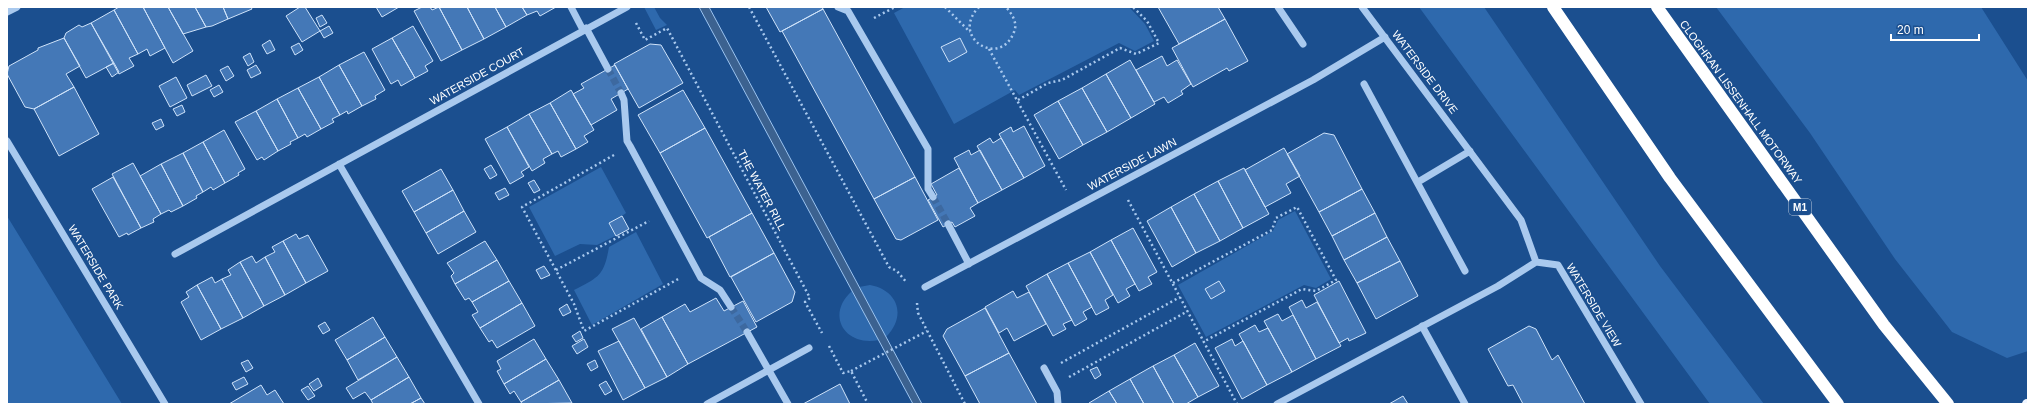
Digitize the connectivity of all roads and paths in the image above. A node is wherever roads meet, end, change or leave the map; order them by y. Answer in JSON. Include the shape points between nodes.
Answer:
{"nodes":[{"id":1,"x":17,"y":7,"type":"edge"},
{"id":2,"x":571,"y":7,"type":"edge"},
{"id":3,"x":627,"y":7,"type":"edge"},
{"id":4,"x":749,"y":7,"type":"edge"},
{"id":5,"x":838,"y":7,"type":"edge"},
{"id":6,"x":895,"y":7,"type":"edge"},
{"id":7,"x":945,"y":7,"type":"edge"},
{"id":8,"x":979,"y":7,"type":"edge"},
{"id":9,"x":1006,"y":7,"type":"edge"},
{"id":10,"x":1133,"y":7,"type":"edge"},
{"id":11,"x":1278,"y":7,"type":"edge"},
{"id":12,"x":1362,"y":7,"type":"edge"},
{"id":13,"x":1553,"y":7,"type":"edge"},
{"id":14,"x":1657,"y":7,"type":"edge"},
{"id":15,"x":7,"y":12,"type":"edge"},
{"id":16,"x":634,"y":20,"type":"dead end"},
{"id":17,"x":857,"y":27,"type":"junction"},
{"id":18,"x":585,"y":29,"type":"junction"},
{"id":19,"x":970,"y":32,"type":"junction"},
{"id":20,"x":1385,"y":37,"type":"junction"},
{"id":21,"x":1303,"y":44,"type":"dead end"},
{"id":22,"x":988,"y":49,"type":"junction"},
{"id":23,"x":608,"y":69,"type":"tunnel mouth"},
{"id":24,"x":1364,"y":84,"type":"dead end"},
{"id":25,"x":621,"y":92,"type":"tunnel mouth"},
{"id":26,"x":1018,"y":100,"type":"junction"},
{"id":27,"x":7,"y":141,"type":"edge"},
{"id":28,"x":630,"y":146,"type":"junction"},
{"id":29,"x":1470,"y":151,"type":"junction"},
{"id":30,"x":339,"y":164,"type":"junction"},
{"id":31,"x":1418,"y":182,"type":"junction"},
{"id":32,"x":1119,"y":184,"type":"junction"},
{"id":33,"x":933,"y":197,"type":"tunnel mouth"},
{"id":34,"x":1075,"y":207,"type":"junction"},
{"id":35,"x":665,"y":212,"type":"junction"},
{"id":36,"x":948,"y":224,"type":"tunnel mouth"},
{"id":37,"x":175,"y":254,"type":"dead end"},
{"id":38,"x":1536,"y":262,"type":"junction"},
{"id":39,"x":969,"y":264,"type":"junction"},
{"id":40,"x":696,"y":269,"type":"junction"},
{"id":41,"x":556,"y":270,"type":"junction"},
{"id":42,"x":1465,"y":271,"type":"dead end"},
{"id":43,"x":1173,"y":283,"type":"junction"},
{"id":44,"x":925,"y":288,"type":"dead end"},
{"id":45,"x":910,"y":289,"type":"dead end"},
{"id":46,"x":1180,"y":297,"type":"junction"},
{"id":47,"x":917,"y":301,"type":"dead end"},
{"id":48,"x":731,"y":307,"type":"tunnel mouth"},
{"id":49,"x":1188,"y":311,"type":"junction"},
{"id":50,"x":1422,"y":326,"type":"junction"},
{"id":51,"x":927,"y":331,"type":"junction"},
{"id":52,"x":747,"y":332,"type":"tunnel mouth"},
{"id":53,"x":1203,"y":342,"type":"junction"},
{"id":54,"x":809,"y":348,"type":"dead end"},
{"id":55,"x":1045,"y":369,"type":"joint"},
{"id":56,"x":770,"y":370,"type":"junction"},
{"id":57,"x":851,"y":371,"type":"junction"},
{"id":58,"x":1054,"y":386,"type":"junction"},
{"id":59,"x":1286,"y":402,"type":"edge"},
{"id":60,"x":165,"y":404,"type":"edge"},
{"id":61,"x":479,"y":404,"type":"edge"},
{"id":62,"x":707,"y":404,"type":"edge"},
{"id":63,"x":788,"y":404,"type":"edge"},
{"id":64,"x":868,"y":404,"type":"edge"},
{"id":65,"x":965,"y":404,"type":"edge"},
{"id":66,"x":1058,"y":404,"type":"edge"},
{"id":67,"x":1237,"y":404,"type":"edge"},
{"id":68,"x":1277,"y":404,"type":"edge"},
{"id":69,"x":1465,"y":404,"type":"edge"},
{"id":70,"x":1641,"y":404,"type":"edge"},
{"id":71,"x":1838,"y":404,"type":"edge"},
{"id":72,"x":1948,"y":404,"type":"edge"}],
"edges":[{"from":1,"to":15,"type":"street"},
{"from":2,"to":18,"type":"street"},
{"from":3,"to":18,"type":"street","name":"WATERSIDE COURT"},
{"from":4,"to":45,"type":"path","via":[[889,267],[905,279]]},
{"from":5,"to":17,"type":"street","via":[[848,11]]},
{"from":6,"to":17,"type":"path"},
{"from":7,"to":19,"type":"path"},
{"from":8,"to":19,"type":"path","via":[[972,13],[969,22]]},
{"from":9,"to":22,"type":"path","via":[[1015,21],[1012,38],[1006,45]]},
{"from":10,"to":26,"type":"path","via":[[1147,21],[1159,43],[1136,54],[1120,48],[1062,80],[1048,83]]},
{"from":11,"to":21,"type":"street"},
{"from":12,"to":20,"type":"street","name":"WATERSIDE DRIVE"},
{"from":13,"to":71,"type":"highway","via":[[1670,178]]},
{"from":14,"to":72,"type":"highway","name":"CLOGHRAN LISSENHALL MOTORWAY","number":"M1","via":[[1884,325]]},
{"from":16,"to":57,"type":"path","name":"THE WATER RILL","via":[[645,40],[667,28],[810,298],[805,302],[843,373]]},
{"from":17,"to":33,"type":"street","via":[[928,149],[928,189]]},
{"from":18,"to":23,"type":"street"},
{"from":18,"to":30,"type":"street","name":"WATERSIDE COURT"},
{"from":19,"to":22,"type":"path","via":[[977,42]]},
{"from":20,"to":29,"type":"street","name":"WATERSIDE DRIVE"},
{"from":20,"to":32,"type":"street","name":"WATERSIDE LAWN","via":[[1350,59]]},
{"from":22,"to":26,"type":"path"},
{"from":24,"to":31,"type":"street"},
{"from":25,"to":28,"type":"street","via":[[624,100],[627,141]]},
{"from":26,"to":34,"type":"path"},
{"from":27,"to":60,"type":"street","name":"WATERSIDE PARK"},
{"from":28,"to":35,"type":"street"},
{"from":28,"to":41,"type":"path","via":[[522,208]]},
{"from":29,"to":31,"type":"street"},
{"from":29,"to":38,"type":"street","name":"WATERSIDE DRIVE","via":[[1521,220]]},
{"from":30,"to":37,"type":"street","name":"WATERSIDE COURT"},
{"from":30,"to":61,"type":"street"},
{"from":31,"to":42,"type":"street"},
{"from":32,"to":34,"type":"street","name":"WATERSIDE LAWN"},
{"from":32,"to":43,"type":"path"},
{"from":34,"to":39,"type":"street","name":"WATERSIDE LAWN"},
{"from":35,"to":40,"type":"street"},
{"from":35,"to":41,"type":"path"},
{"from":36,"to":39,"type":"street"},
{"from":38,"to":50,"type":"street","via":[[1498,286]]},
{"from":38,"to":70,"type":"street","name":"WATERSIDE VIEW","via":[[1558,266]]},
{"from":39,"to":44,"type":"street","name":"WATERSIDE LAWN"},
{"from":40,"to":41,"type":"path","via":[[584,331],[574,304]]},
{"from":40,"to":48,"type":"street","via":[[701,278],[720,290]]},
{"from":43,"to":46,"type":"path"},
{"from":43,"to":53,"type":"path","via":[[1272,230],[1276,218],[1297,207],[1336,280],[1316,291],[1302,289]]},
{"from":46,"to":49,"type":"path"},
{"from":46,"to":55,"type":"path"},
{"from":47,"to":51,"type":"path","via":[[918,313]]},
{"from":49,"to":53,"type":"path"},
{"from":49,"to":58,"type":"path"},
{"from":50,"to":59,"type":"street"},
{"from":50,"to":69,"type":"street"},
{"from":51,"to":57,"type":"path"},
{"from":51,"to":65,"type":"path"},
{"from":52,"to":56,"type":"street"},
{"from":53,"to":67,"type":"path"},
{"from":54,"to":56,"type":"street"},
{"from":55,"to":58,"type":"street"},
{"from":56,"to":62,"type":"street"},
{"from":56,"to":63,"type":"street"},
{"from":57,"to":64,"type":"path"},
{"from":58,"to":66,"type":"street"},
{"from":59,"to":68,"type":"street"}]}
